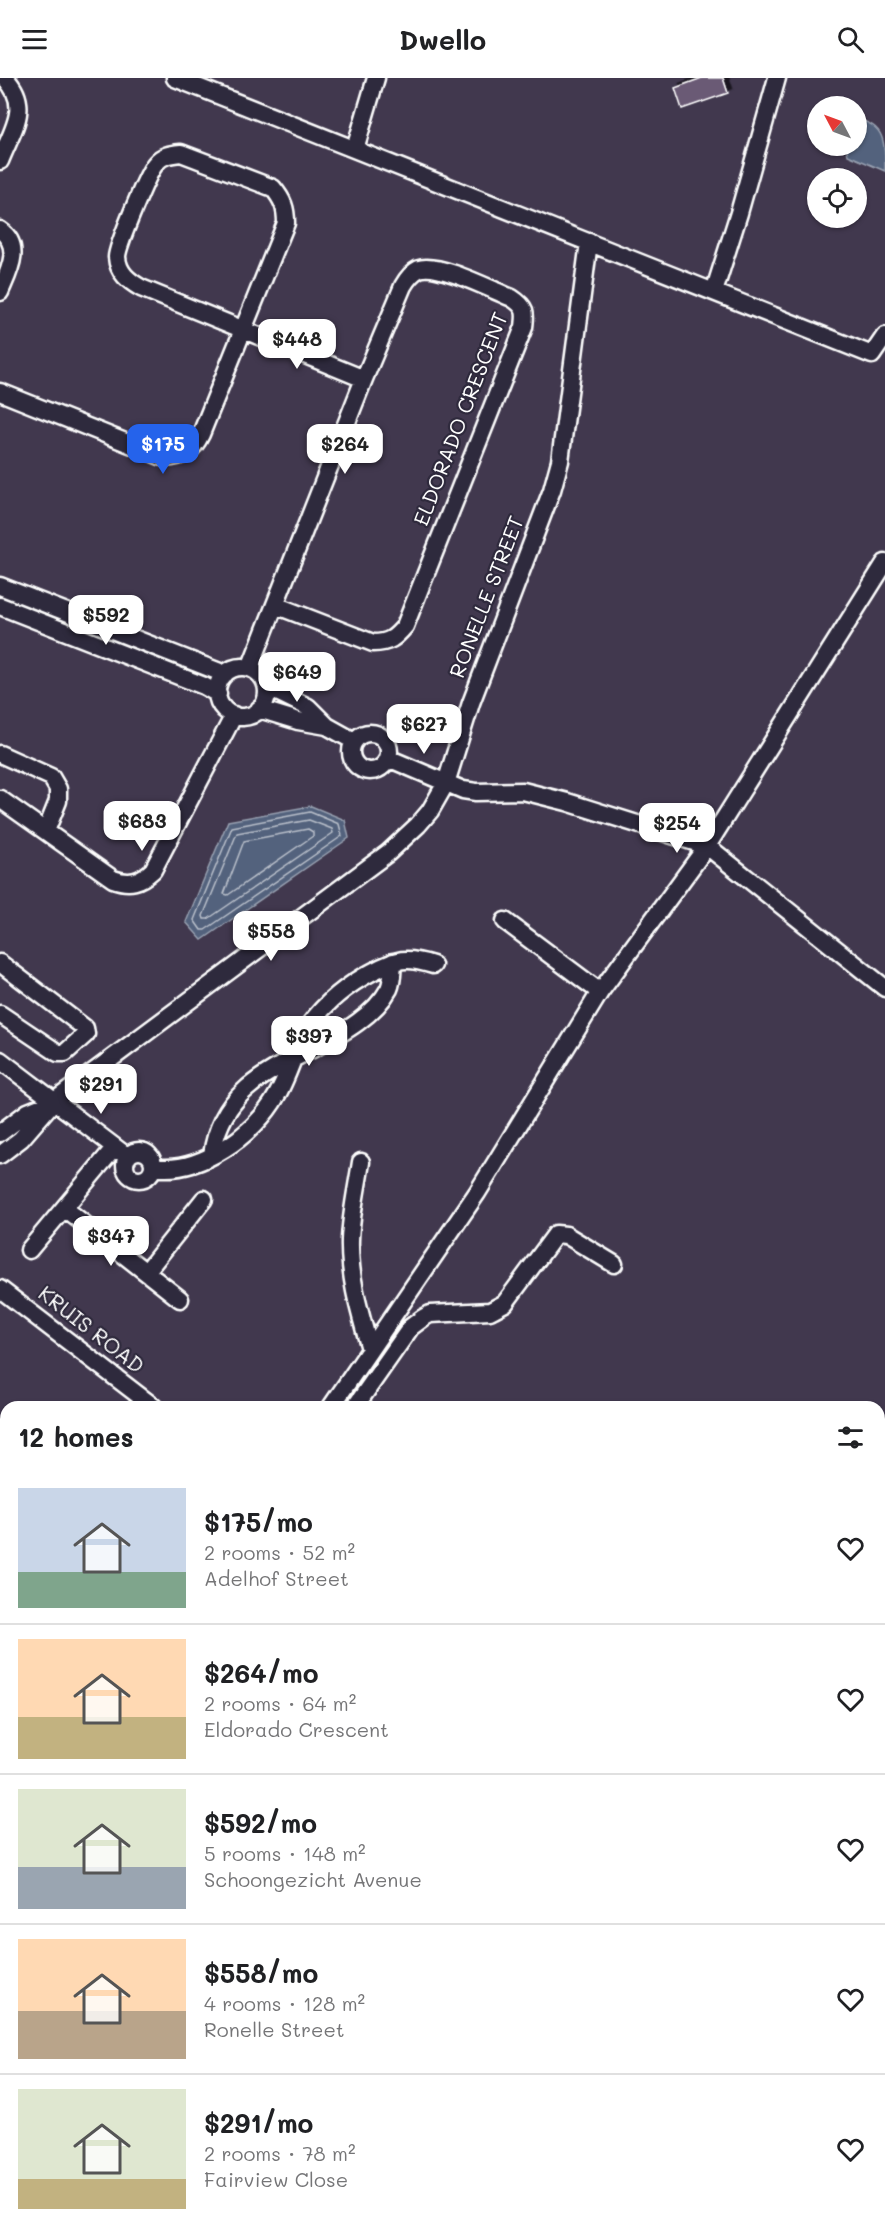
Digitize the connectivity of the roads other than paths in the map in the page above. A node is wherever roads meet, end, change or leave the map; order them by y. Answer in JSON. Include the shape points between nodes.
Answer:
{"nodes":[{"id":1,"x":5,"y":78,"type":"edge"},
{"id":2,"x":175,"y":78,"type":"edge"},
{"id":3,"x":376,"y":78,"type":"edge"},
{"id":4,"x":777,"y":78,"type":"edge"},
{"id":5,"x":355,"y":149,"type":"junction"},
{"id":6,"x":0,"y":161,"type":"edge"},
{"id":7,"x":0,"y":230,"type":"edge"},
{"id":8,"x":589,"y":242,"type":"junction"},
{"id":9,"x":0,"y":292,"type":"edge"},
{"id":10,"x":714,"y":292,"type":"junction"},
{"id":11,"x":243,"y":330,"type":"junction"},
{"id":12,"x":885,"y":336,"type":"edge"},
{"id":13,"x":879,"y":358,"type":"edge"},
{"id":14,"x":364,"y":379,"type":"junction"},
{"id":15,"x":0,"y":392,"type":"edge"},
{"id":16,"x":885,"y":563,"type":"edge"},
{"id":17,"x":0,"y":586,"type":"edge"},
{"id":18,"x":0,"y":606,"type":"edge"},
{"id":19,"x":274,"y":606,"type":"junction"},
{"id":20,"x":250,"y":668,"type":"junction"},
{"id":21,"x":225,"y":674,"type":"junction"},
{"id":22,"x":267,"y":687,"type":"junction"},
{"id":23,"x":218,"y":694,"type":"junction"},
{"id":24,"x":259,"y":710,"type":"junction"},
{"id":25,"x":234,"y":715,"type":"junction"},
{"id":26,"x":327,"y":726,"type":"junction"},
{"id":27,"x":354,"y":741,"type":"junction"},
{"id":28,"x":0,"y":754,"type":"edge"},
{"id":29,"x":388,"y":758,"type":"junction"},
{"id":30,"x":446,"y":783,"type":"junction"},
{"id":31,"x":0,"y":799,"type":"edge"},
{"id":32,"x":46,"y":831,"type":"junction"},
{"id":33,"x":707,"y":846,"type":"junction"},
{"id":34,"x":505,"y":921,"type":"dead end"},
{"id":35,"x":393,"y":962,"type":"junction"},
{"id":36,"x":0,"y":963,"type":"edge"},
{"id":37,"x":433,"y":965,"type":"dead end"},
{"id":38,"x":885,"y":988,"type":"edge"},
{"id":39,"x":600,"y":992,"type":"junction"},
{"id":40,"x":0,"y":1014,"type":"edge"},
{"id":41,"x":294,"y":1056,"type":"junction"},
{"id":42,"x":0,"y":1060,"type":"edge"},
{"id":43,"x":53,"y":1102,"type":"junction"},
{"id":44,"x":0,"y":1133,"type":"edge"},
{"id":45,"x":121,"y":1152,"type":"junction"},
{"id":46,"x":0,"y":1155,"type":"edge"},
{"id":47,"x":212,"y":1155,"type":"junction"},
{"id":48,"x":361,"y":1162,"type":"dead end"},
{"id":49,"x":204,"y":1199,"type":"dead end"},
{"id":50,"x":64,"y":1208,"type":"junction"},
{"id":51,"x":29,"y":1250,"type":"dead end"},
{"id":52,"x":614,"y":1264,"type":"dead end"},
{"id":53,"x":146,"y":1272,"type":"junction"},
{"id":54,"x":0,"y":1289,"type":"edge"},
{"id":55,"x":180,"y":1299,"type":"dead end"},
{"id":56,"x":370,"y":1349,"type":"junction"},
{"id":57,"x":146,"y":1401,"type":"edge"},
{"id":58,"x":335,"y":1401,"type":"edge"},
{"id":59,"x":359,"y":1401,"type":"edge"}],
"edges":[{"from":1,"to":6,"type":"street","via":[[17,94],[19,111]]},
{"from":2,"to":5,"type":"street"},
{"from":3,"to":5,"type":"street"},
{"from":4,"to":10,"type":"street"},
{"from":5,"to":8,"type":"street"},
{"from":7,"to":9,"type":"street","via":[[13,248],[11,266]]},
{"from":8,"to":10,"type":"street"},
{"from":8,"to":30,"type":"street","name":"RONELLE STREET","via":[[560,461],[471,703]]},
{"from":10,"to":13,"type":"street"},
{"from":11,"to":11,"type":"street","via":[[286,223],[286,209],[273,188],[180,153],[168,154],[156,163],[147,178],[117,255],[120,268],[129,282]]},
{"from":11,"to":14,"type":"street"},
{"from":11,"to":15,"type":"street","via":[[196,444],[176,458],[165,458]]},
{"from":12,"to":13,"type":"street"},
{"from":14,"to":19,"type":"street","name":"ELDORADO CRESCENT"},
{"from":14,"to":19,"type":"street","name":"ELDORADO CRESCENT","via":[[403,286],[419,269],[450,273],[512,298],[526,312],[524,327],[405,626],[386,643],[372,643]]},
{"from":16,"to":33,"type":"street"},
{"from":17,"to":21,"type":"street"},
{"from":18,"to":23,"type":"street"},
{"from":19,"to":20,"type":"street","name":"ELDORADO CRESCENT"},
{"from":20,"to":21,"type":"street","via":[[234,668]]},
{"from":20,"to":22,"type":"street","via":[[263,677]]},
{"from":21,"to":23,"type":"street"},
{"from":22,"to":24,"type":"street"},
{"from":22,"to":26,"type":"street","via":[[308,707]]},
{"from":23,"to":25,"type":"street","via":[[224,709]]},
{"from":24,"to":25,"type":"street","via":[[248,716]]},
{"from":24,"to":26,"type":"street"},
{"from":25,"to":32,"type":"street","via":[[153,870],[145,877],[133,883],[113,879]]},
{"from":26,"to":27,"type":"street"},
{"from":27,"to":29,"type":"street","via":[[367,733],[379,735],[388,745]]},
{"from":27,"to":29,"type":"street","via":[[352,758],[359,768],[376,770]]},
{"from":28,"to":32,"type":"street","via":[[51,777],[55,783],[58,801]]},
{"from":29,"to":30,"type":"street"},
{"from":30,"to":33,"type":"street","via":[[476,792],[523,791],[567,801]]},
{"from":30,"to":43,"type":"street","name":"RONELLE STREET","via":[[418,825],[388,854]]},
{"from":31,"to":32,"type":"street"},
{"from":33,"to":38,"type":"street"},
{"from":33,"to":39,"type":"street"},
{"from":34,"to":39,"type":"street"},
{"from":35,"to":37,"type":"street","via":[[415,959]]},
{"from":35,"to":41,"type":"street","via":[[349,985],[326,1005],[302,1036]]},
{"from":35,"to":41,"type":"street","via":[[388,990],[365,1017],[341,1035]]},
{"from":36,"to":40,"type":"street","via":[[85,1028],[86,1034],[65,1053],[58,1053]]},
{"from":39,"to":56,"type":"street","via":[[477,1193]]},
{"from":41,"to":47,"type":"street","via":[[277,1096],[262,1116],[243,1135]]},
{"from":41,"to":47,"type":"street","via":[[234,1101],[218,1128]]},
{"from":42,"to":43,"type":"street"},
{"from":43,"to":44,"type":"street","name":"RONELLE STREET","via":[[28,1112]]},
{"from":43,"to":45,"type":"street"},
{"from":43,"to":46,"type":"street","name":"RONELLE STREET","via":[[21,1139]]},
{"from":45,"to":47,"type":"street","via":[[144,1152],[153,1167],[164,1169],[193,1164]]},
{"from":45,"to":50,"type":"street"},
{"from":48,"to":56,"type":"street","via":[[352,1218],[351,1265]]},
{"from":49,"to":53,"type":"street"},
{"from":50,"to":51,"type":"street"},
{"from":50,"to":53,"type":"street"},
{"from":52,"to":59,"type":"street","via":[[566,1234],[556,1234],[505,1304],[490,1311],[430,1314],[411,1327]]},
{"from":53,"to":55,"type":"street"},
{"from":54,"to":57,"type":"street","name":"KRUIS ROAD"},
{"from":56,"to":58,"type":"street"}]}
